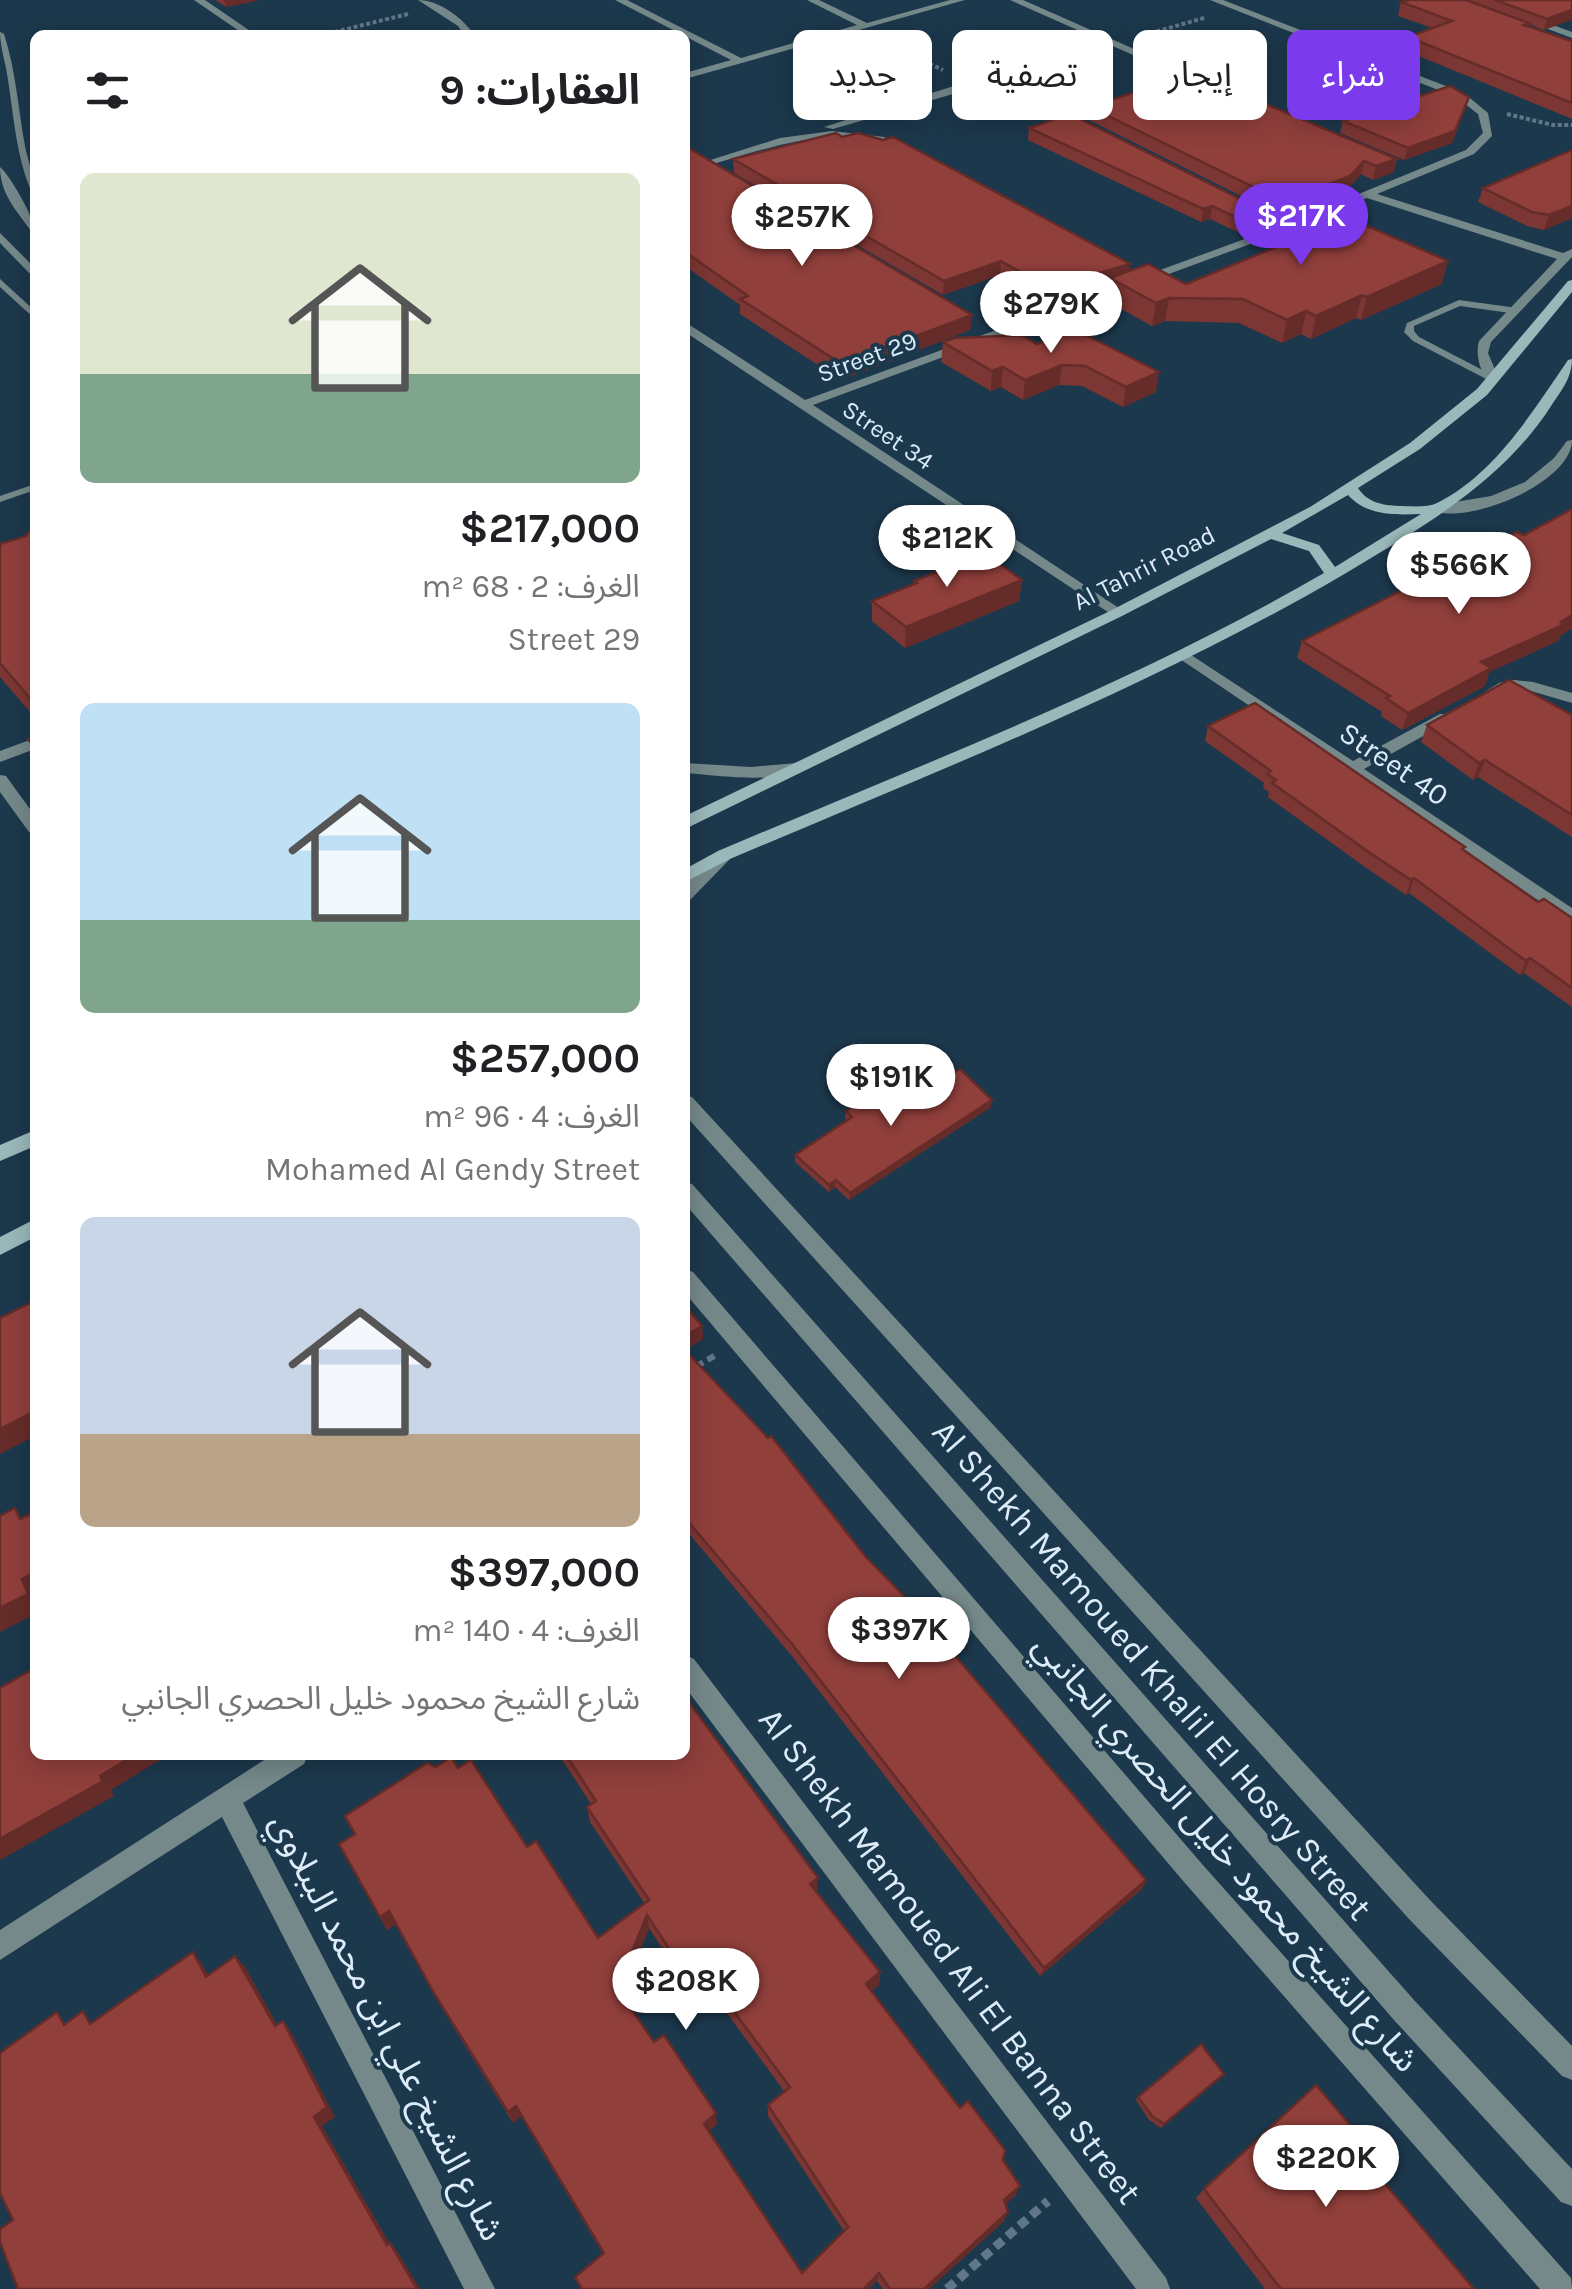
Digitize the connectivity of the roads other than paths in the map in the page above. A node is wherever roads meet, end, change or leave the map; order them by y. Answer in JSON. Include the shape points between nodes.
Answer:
{"nodes":[{"id":1,"x":199,"y":0,"type":"edge"},
{"id":2,"x":423,"y":0,"type":"edge"},
{"id":3,"x":620,"y":0,"type":"edge"},
{"id":4,"x":812,"y":0,"type":"edge"},
{"id":5,"x":960,"y":0,"type":"edge"},
{"id":6,"x":1015,"y":0,"type":"edge"},
{"id":7,"x":1214,"y":0,"type":"edge"},
{"id":8,"x":1475,"y":0,"type":"edge"},
{"id":9,"x":1461,"y":6,"type":"edge"},
{"id":10,"x":866,"y":26,"type":"junction"},
{"id":11,"x":244,"y":30,"type":"edge"},
{"id":12,"x":466,"y":30,"type":"edge"},
{"id":13,"x":679,"y":30,"type":"edge"},
{"id":14,"x":1082,"y":30,"type":"edge"},
{"id":15,"x":1570,"y":33,"type":"edge"},
{"id":16,"x":0,"y":34,"type":"edge"},
{"id":17,"x":690,"y":36,"type":"edge"},
{"id":18,"x":1550,"y":39,"type":"junction"},
{"id":19,"x":1113,"y":44,"type":"edge"},
{"id":20,"x":1572,"y":47,"type":"edge"},
{"id":21,"x":740,"y":61,"type":"junction"},
{"id":22,"x":690,"y":75,"type":"edge"},
{"id":23,"x":952,"y":90,"type":"edge"},
{"id":24,"x":1275,"y":113,"type":"edge"},
{"id":25,"x":1070,"y":120,"type":"edge"},
{"id":26,"x":1102,"y":136,"type":"edge"},
{"id":27,"x":789,"y":138,"type":"junction"},
{"id":28,"x":924,"y":158,"type":"edge"},
{"id":29,"x":1400,"y":167,"type":"edge"},
{"id":30,"x":0,"y":170,"type":"edge"},
{"id":31,"x":720,"y":174,"type":"edge"},
{"id":32,"x":1418,"y":174,"type":"junction"},
{"id":33,"x":30,"y":179,"type":"edge"},
{"id":34,"x":1369,"y":194,"type":"junction"},
{"id":35,"x":1270,"y":218,"type":"edge"},
{"id":36,"x":30,"y":222,"type":"edge"},
{"id":37,"x":1287,"y":227,"type":"junction"},
{"id":38,"x":0,"y":236,"type":"edge"},
{"id":39,"x":1568,"y":254,"type":"edge"},
{"id":40,"x":1132,"y":268,"type":"edge"},
{"id":41,"x":30,"y":269,"type":"edge"},
{"id":42,"x":1150,"y":277,"type":"junction"},
{"id":43,"x":0,"y":282,"type":"edge"},
{"id":44,"x":1572,"y":284,"type":"edge"},
{"id":45,"x":1510,"y":310,"type":"junction"},
{"id":46,"x":30,"y":311,"type":"edge"},
{"id":47,"x":977,"y":324,"type":"dead end"},
{"id":48,"x":690,"y":329,"type":"edge"},
{"id":49,"x":994,"y":334,"type":"junction"},
{"id":50,"x":1572,"y":363,"type":"edge"},
{"id":51,"x":1493,"y":380,"type":"junction"},
{"id":52,"x":802,"y":405,"type":"junction"},
{"id":53,"x":1572,"y":444,"type":"edge"},
{"id":54,"x":1565,"y":468,"type":"edge"},
{"id":55,"x":1350,"y":486,"type":"junction"},
{"id":56,"x":30,"y":489,"type":"edge"},
{"id":57,"x":0,"y":498,"type":"edge"},
{"id":58,"x":1437,"y":509,"type":"junction"},
{"id":59,"x":1271,"y":534,"type":"junction"},
{"id":60,"x":1333,"y":575,"type":"junction"},
{"id":61,"x":1117,"y":613,"type":"junction"},
{"id":62,"x":1185,"y":656,"type":"junction"},
{"id":63,"x":1572,"y":698,"type":"edge"},
{"id":64,"x":1472,"y":702,"type":"edge"},
{"id":65,"x":1455,"y":712,"type":"edge"},
{"id":66,"x":30,"y":745,"type":"edge"},
{"id":67,"x":0,"y":757,"type":"edge"},
{"id":68,"x":690,"y":768,"type":"edge"},
{"id":69,"x":796,"y":768,"type":"junction"},
{"id":70,"x":1352,"y":769,"type":"junction"},
{"id":71,"x":0,"y":780,"type":"edge"},
{"id":72,"x":30,"y":821,"type":"edge"},
{"id":73,"x":690,"y":821,"type":"edge"},
{"id":74,"x":724,"y":856,"type":"junction"},
{"id":75,"x":690,"y":873,"type":"edge"},
{"id":76,"x":690,"y":891,"type":"edge"},
{"id":77,"x":1570,"y":912,"type":"edge"},
{"id":78,"x":690,"y":1107,"type":"edge"},
{"id":79,"x":30,"y":1140,"type":"edge"},
{"id":80,"x":0,"y":1154,"type":"edge"},
{"id":81,"x":690,"y":1196,"type":"edge"},
{"id":82,"x":30,"y":1230,"type":"edge"},
{"id":83,"x":0,"y":1247,"type":"edge"},
{"id":84,"x":690,"y":1284,"type":"edge"},
{"id":85,"x":690,"y":1674,"type":"edge"},
{"id":86,"x":288,"y":1760,"type":"edge"},
{"id":87,"x":226,"y":1800,"type":"junction"},
{"id":88,"x":0,"y":1946,"type":"edge"},
{"id":89,"x":1572,"y":2066,"type":"edge"},
{"id":90,"x":1572,"y":2191,"type":"edge"},
{"id":91,"x":480,"y":2289,"type":"edge"},
{"id":92,"x":1155,"y":2289,"type":"edge"},
{"id":93,"x":1560,"y":2289,"type":"edge"}],
"edges":[{"from":1,"to":11,"type":"street"},
{"from":2,"to":12,"type":"street"},
{"from":3,"to":13,"type":"street"},
{"from":4,"to":10,"type":"street"},
{"from":5,"to":10,"type":"street"},
{"from":6,"to":14,"type":"street"},
{"from":7,"to":32,"type":"street","name":"Street 29","via":[[1472,103],[1488,124],[1482,144]]},
{"from":8,"to":15,"type":"street"},
{"from":9,"to":18,"type":"street"},
{"from":10,"to":21,"type":"street"},
{"from":15,"to":18,"type":"street"},
{"from":16,"to":33,"type":"lane"},
{"from":17,"to":21,"type":"street"},
{"from":18,"to":20,"type":"street"},
{"from":19,"to":24,"type":"street"},
{"from":21,"to":22,"type":"street"},
{"from":23,"to":27,"type":"street"},
{"from":25,"to":26,"type":"street"},
{"from":27,"to":28,"type":"street","via":[[866,135]]},
{"from":27,"to":31,"type":"street","via":[[699,161]]},
{"from":29,"to":32,"type":"street"},
{"from":30,"to":36,"type":"street"},
{"from":32,"to":34,"type":"street","name":"Street 29"},
{"from":34,"to":37,"type":"street","name":"Street 29"},
{"from":34,"to":39,"type":"street"},
{"from":35,"to":37,"type":"street"},
{"from":37,"to":42,"type":"street","name":"Street 29"},
{"from":38,"to":41,"type":"street"},
{"from":39,"to":45,"type":"street"},
{"from":40,"to":42,"type":"street"},
{"from":42,"to":49,"type":"street","name":"Street 29"},
{"from":43,"to":46,"type":"lane"},
{"from":44,"to":51,"type":"street","name":"Al Tahrir Road"},
{"from":45,"to":51,"type":"street","via":[[1482,347]]},
{"from":45,"to":51,"type":"lane","via":[[1459,303],[1410,326],[1416,339]]},
{"from":47,"to":49,"type":"street"},
{"from":48,"to":52,"type":"street","name":"Street 34"},
{"from":49,"to":52,"type":"street","name":"Street 29"},
{"from":50,"to":58,"type":"street","via":[[1518,442]]},
{"from":51,"to":55,"type":"street","name":"Al Tahrir Road","via":[[1415,446]]},
{"from":52,"to":61,"type":"street","name":"Street 34"},
{"from":53,"to":54,"type":"street"},
{"from":54,"to":58,"type":"street","via":[[1496,502]]},
{"from":55,"to":58,"type":"street","via":[[1380,508]]},
{"from":55,"to":59,"type":"street","name":"Al Tahrir Road"},
{"from":56,"to":57,"type":"lane"},
{"from":58,"to":60,"type":"street"},
{"from":59,"to":60,"type":"street","via":[[1314,548]]},
{"from":59,"to":61,"type":"street","name":"Al Tahrir Road"},
{"from":60,"to":62,"type":"street"},
{"from":61,"to":69,"type":"street","name":"Al Tahrir Road"},
{"from":62,"to":70,"type":"street","name":"Street 40"},
{"from":62,"to":74,"type":"street"},
{"from":63,"to":64,"type":"street","via":[[1507,684]]},
{"from":65,"to":70,"type":"street"},
{"from":66,"to":67,"type":"street"},
{"from":68,"to":69,"type":"street"},
{"from":69,"to":73,"type":"street","name":"Al Tahrir Road"},
{"from":70,"to":77,"type":"street","name":"Street 40"},
{"from":71,"to":72,"type":"street"},
{"from":74,"to":75,"type":"street"},
{"from":74,"to":76,"type":"street"},
{"from":78,"to":89,"type":"street","name":"Al Shekh Mamoued Khalil El Hosry Street","via":[[1420,1909]]},
{"from":79,"to":80,"type":"street"},
{"from":81,"to":90,"type":"street","name":"Al Shekh Mamoued Khalil El Hosry Street","via":[[1404,2010]]},
{"from":82,"to":83,"type":"street"},
{"from":84,"to":93,"type":"street","name":"شارع الشيخ محمود خليل الحصري الجانبي","via":[[1193,1873]]},
{"from":85,"to":92,"type":"street","name":"Al Shekh Mamoued Ali El Banna Street"},
{"from":86,"to":87,"type":"street"},
{"from":87,"to":88,"type":"street"},
{"from":87,"to":91,"type":"street","name":"شارع الشيخ علي ابن محمد الببلاوي"}]}
